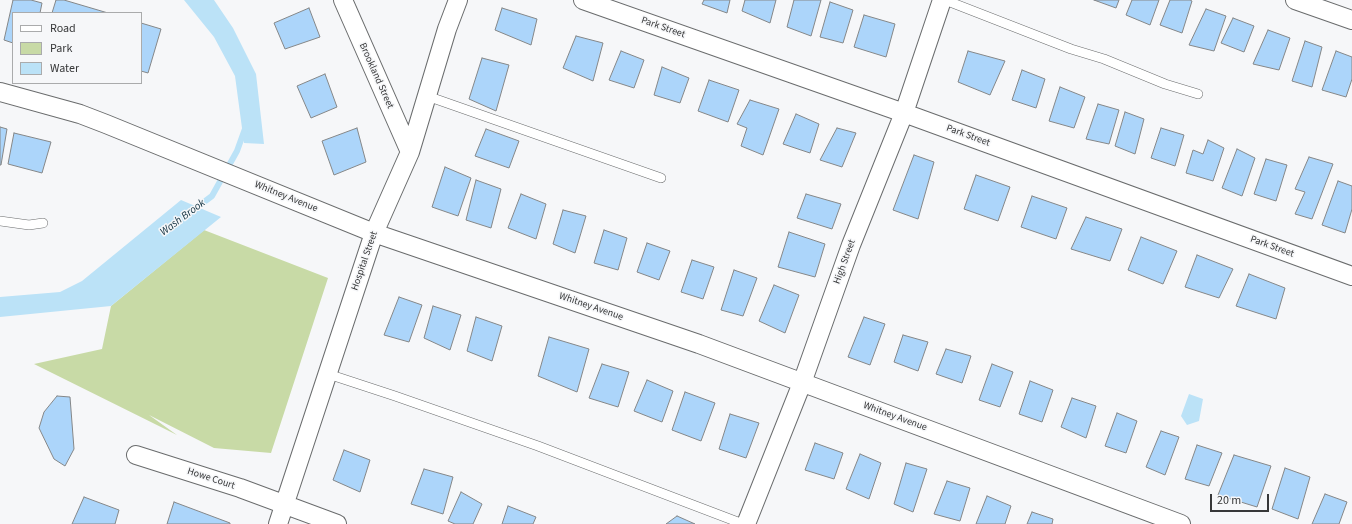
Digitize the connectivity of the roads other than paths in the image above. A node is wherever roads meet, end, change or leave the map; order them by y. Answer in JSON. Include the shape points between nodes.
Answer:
{"nodes":[{"id":1,"x":343,"y":0,"type":"edge"},
{"id":2,"x":458,"y":0,"type":"edge"},
{"id":3,"x":583,"y":0,"type":"edge"},
{"id":4,"x":944,"y":0,"type":"edge"},
{"id":5,"x":1295,"y":0,"type":"edge"},
{"id":6,"x":1352,"y":20,"type":"edge"},
{"id":7,"x":0,"y":92,"type":"edge"},
{"id":8,"x":1198,"y":94,"type":"dead end"},
{"id":9,"x":427,"y":96,"type":"junction"},
{"id":10,"x":904,"y":113,"type":"junction"},
{"id":11,"x":410,"y":152,"type":"junction"},
{"id":12,"x":661,"y":178,"type":"dead end"},
{"id":13,"x":0,"y":221,"type":"edge"},
{"id":14,"x":43,"y":223,"type":"dead end"},
{"id":15,"x":374,"y":233,"type":"junction"},
{"id":16,"x":1352,"y":276,"type":"edge"},
{"id":17,"x":328,"y":374,"type":"junction"},
{"id":18,"x":802,"y":383,"type":"junction"},
{"id":19,"x":136,"y":455,"type":"dead end"},
{"id":20,"x":285,"y":504,"type":"junction"},
{"id":21,"x":278,"y":524,"type":"edge"},
{"id":22,"x":337,"y":524,"type":"edge"},
{"id":23,"x":743,"y":524,"type":"edge"},
{"id":24,"x":746,"y":524,"type":"edge"},
{"id":25,"x":1181,"y":524,"type":"edge"}],
"edges":[{"from":1,"to":11,"type":"street","name":"Brookland Street"},
{"from":2,"to":9,"type":"street","name":"Hospital Street"},
{"from":3,"to":10,"type":"street","name":"Park Street"},
{"from":4,"to":8,"type":"lane","via":[[1165,84]]},
{"from":4,"to":10,"type":"street","name":"High Street"},
{"from":5,"to":6,"type":"street"},
{"from":7,"to":15,"type":"street","name":"Whitney Avenue","via":[[80,114]]},
{"from":9,"to":11,"type":"street","name":"Hospital Street"},
{"from":9,"to":12,"type":"lane"},
{"from":10,"to":16,"type":"street","name":"Park Street"},
{"from":10,"to":18,"type":"street","name":"High Street","via":[[851,245]]},
{"from":11,"to":15,"type":"street","name":"Hospital Street"},
{"from":13,"to":14,"type":"lane","via":[[30,225]]},
{"from":15,"to":17,"type":"street","name":"Hospital Street"},
{"from":15,"to":18,"type":"street","name":"Whitney Avenue","via":[[699,344]]},
{"from":17,"to":20,"type":"street","name":"Hospital Street"},
{"from":17,"to":23,"type":"lane","via":[[538,446]]},
{"from":18,"to":24,"type":"street","name":"High Street"},
{"from":18,"to":25,"type":"street","name":"Whitney Avenue"},
{"from":19,"to":20,"type":"street","name":"Howe Court"},
{"from":20,"to":21,"type":"street","name":"Hospital Street"},
{"from":20,"to":22,"type":"street","name":"Howe Court"}]}
